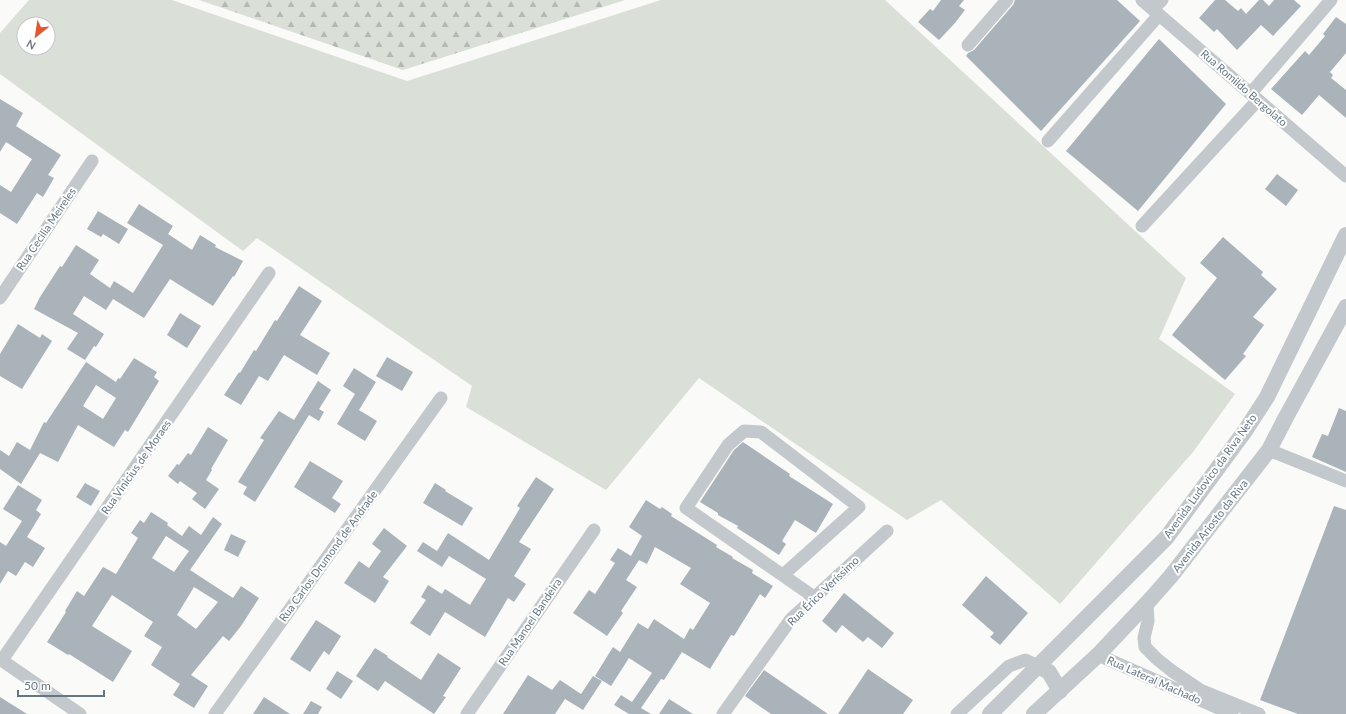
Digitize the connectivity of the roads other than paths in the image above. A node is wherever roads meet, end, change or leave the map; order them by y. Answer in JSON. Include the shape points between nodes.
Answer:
{"nodes":[{"id":1,"x":1007,"y":0,"type":"edge"},
{"id":2,"x":1142,"y":0,"type":"edge"},
{"id":3,"x":1331,"y":0,"type":"edge"},
{"id":4,"x":1158,"y":8,"type":"edge"},
{"id":5,"x":968,"y":45,"type":"dead end"},
{"id":6,"x":1254,"y":97,"type":"junction"},
{"id":7,"x":1048,"y":141,"type":"dead end"},
{"id":8,"x":92,"y":161,"type":"dead end"},
{"id":9,"x":1346,"y":176,"type":"edge"},
{"id":10,"x":1142,"y":226,"type":"dead end"},
{"id":11,"x":1346,"y":236,"type":"edge"},
{"id":12,"x":269,"y":273,"type":"dead end"},
{"id":13,"x":0,"y":298,"type":"edge"},
{"id":14,"x":1346,"y":307,"type":"edge"},
{"id":15,"x":441,"y":398,"type":"dead end"},
{"id":16,"x":1270,"y":450,"type":"junction"},
{"id":17,"x":1346,"y":482,"type":"edge"},
{"id":18,"x":594,"y":530,"type":"dead end"},
{"id":19,"x":887,"y":531,"type":"dead end"},
{"id":20,"x":783,"y":576,"type":"junction"},
{"id":21,"x":814,"y":597,"type":"junction"},
{"id":22,"x":1147,"y":603,"type":"junction"},
{"id":23,"x":1098,"y":655,"type":"junction"},
{"id":24,"x":1,"y":659,"type":"edge"},
{"id":25,"x":1038,"y":666,"type":"junction"},
{"id":26,"x":1060,"y":691,"type":"junction"},
{"id":27,"x":80,"y":714,"type":"edge"},
{"id":28,"x":215,"y":714,"type":"edge"},
{"id":29,"x":467,"y":714,"type":"edge"},
{"id":30,"x":723,"y":714,"type":"edge"},
{"id":31,"x":957,"y":714,"type":"edge"},
{"id":32,"x":990,"y":714,"type":"edge"},
{"id":33,"x":1034,"y":714,"type":"edge"},
{"id":34,"x":1232,"y":714,"type":"edge"},
{"id":35,"x":1259,"y":714,"type":"edge"}],
"edges":[{"from":1,"to":5,"type":"street"},
{"from":2,"to":4,"type":"street","name":"Rua Romildo Bergolato"},
{"from":3,"to":6,"type":"street"},
{"from":4,"to":6,"type":"street","name":"Rua Romildo Bergolato"},
{"from":4,"to":7,"type":"street"},
{"from":6,"to":9,"type":"street","name":"Rua Romildo Bergolato"},
{"from":6,"to":10,"type":"street"},
{"from":8,"to":13,"type":"street","name":"Rua Cecilia Meireles"},
{"from":11,"to":25,"type":"street","name":"Avenida Ludovico da Riva Neto","via":[[1267,397],[1245,431],[1167,537]]},
{"from":12,"to":24,"type":"street","name":"Rua Vinicius de Moraes"},
{"from":14,"to":16,"type":"street","name":"Avenida Ariosto da Riva","via":[[1284,419]]},
{"from":15,"to":28,"type":"street","name":"Rua Carlos Drumond de Andrade"},
{"from":16,"to":17,"type":"street"},
{"from":16,"to":22,"type":"street","name":"Avenida Ariosto da Riva"},
{"from":18,"to":29,"type":"street","name":"Rua Manoel Bandeira"},
{"from":19,"to":21,"type":"street","name":"Rua Érico Veríssimo"},
{"from":20,"to":20,"type":"street","via":[[686,508],[728,445],[744,431],[760,432],[859,508]]},
{"from":20,"to":21,"type":"street"},
{"from":21,"to":30,"type":"street","name":"Rua Érico Veríssimo","via":[[791,619]]},
{"from":22,"to":23,"type":"street","name":"Avenida Ariosto da Riva"},
{"from":22,"to":35,"type":"street","via":[[1145,647],[1157,659],[1200,690]]},
{"from":23,"to":26,"type":"street","name":"Avenida Ariosto da Riva"},
{"from":23,"to":34,"type":"street","name":"Rua Lateral Machado"},
{"from":24,"to":27,"type":"street"},
{"from":25,"to":26,"type":"street","via":[[1049,672]]},
{"from":25,"to":31,"type":"street","via":[[1025,660],[1009,666]]},
{"from":25,"to":32,"type":"street","name":"Avenida Ludovico da Riva Neto"},
{"from":26,"to":33,"type":"street","name":"Avenida Ariosto da Riva"}]}
